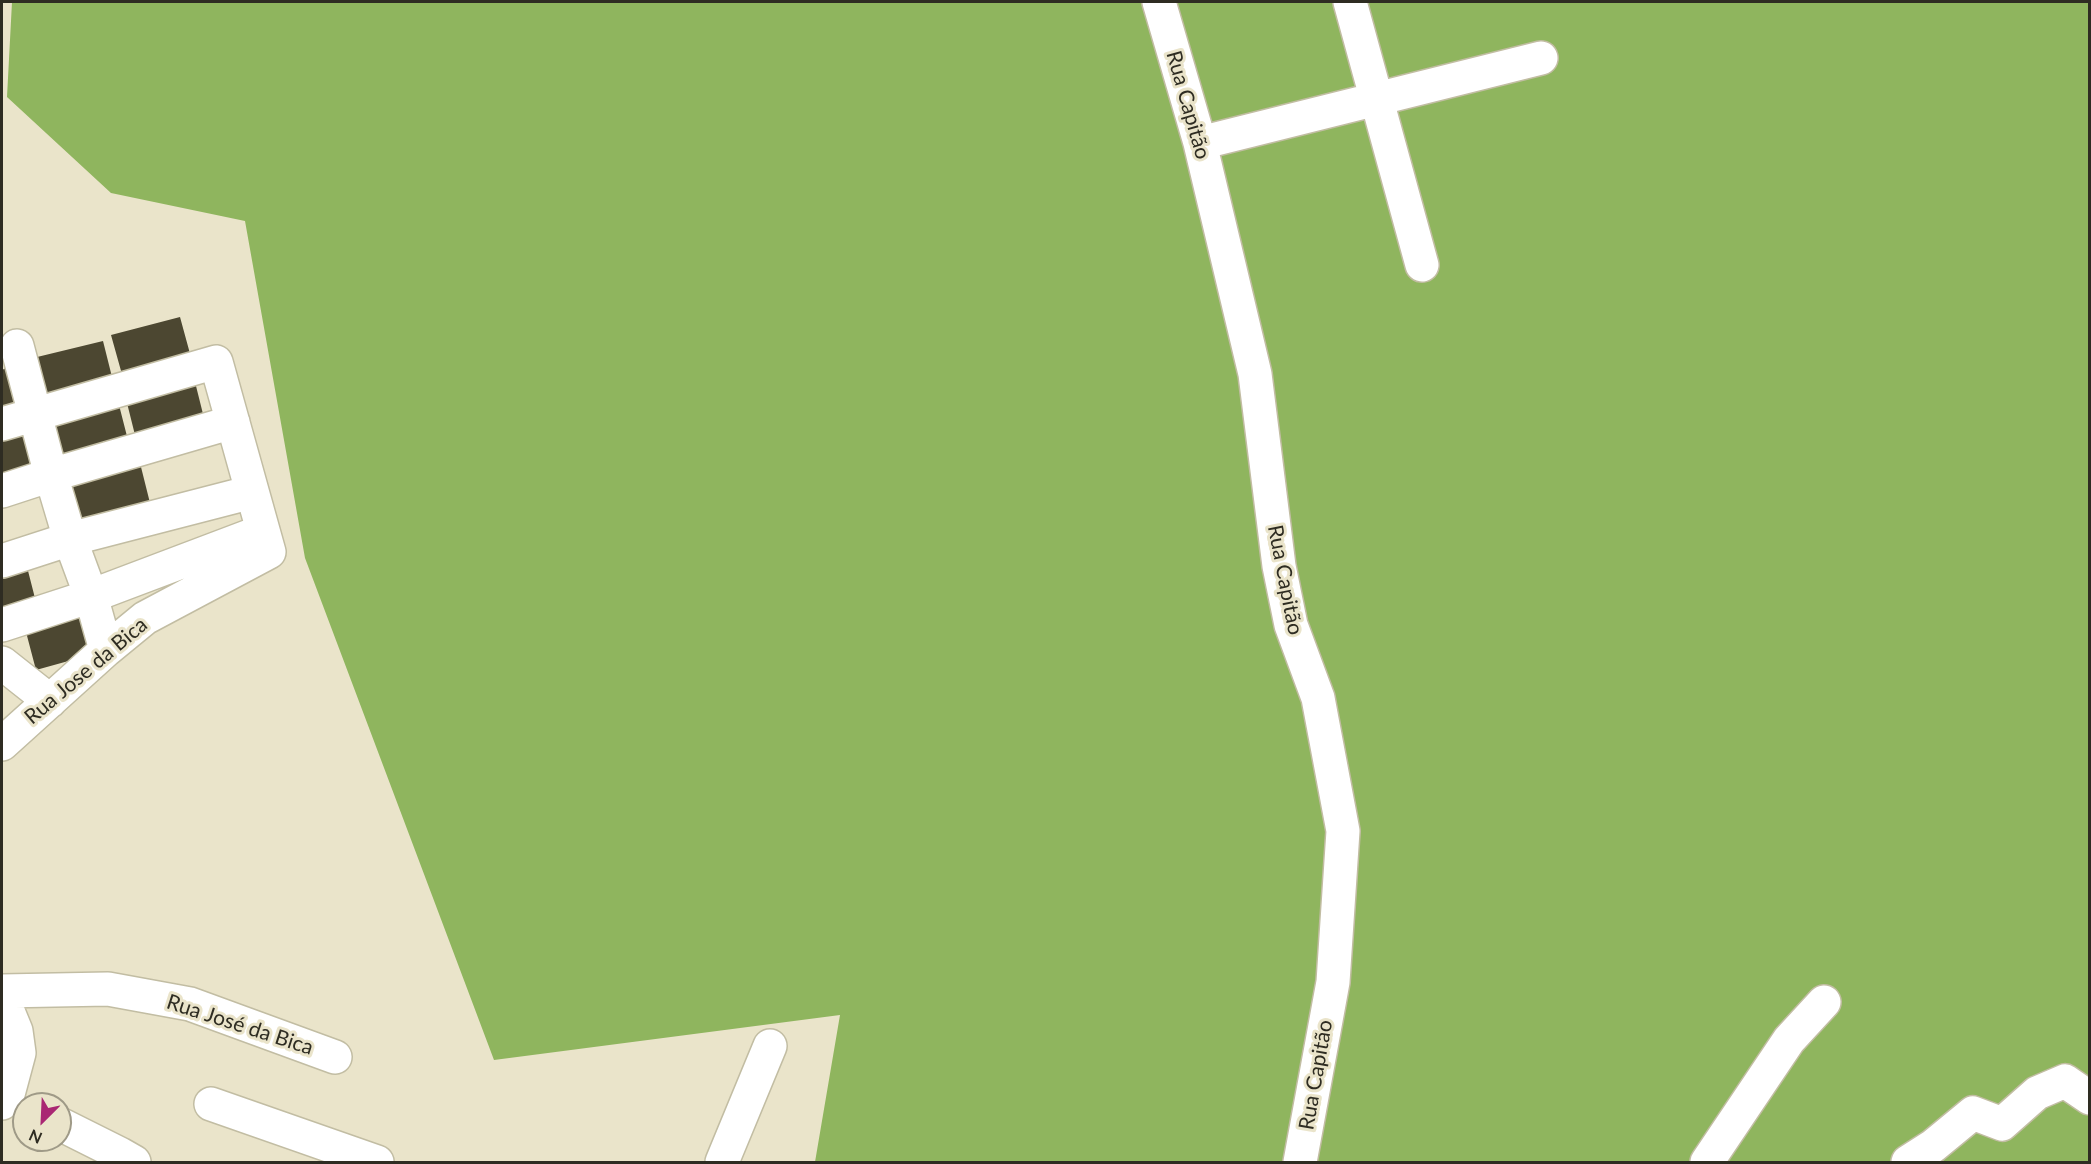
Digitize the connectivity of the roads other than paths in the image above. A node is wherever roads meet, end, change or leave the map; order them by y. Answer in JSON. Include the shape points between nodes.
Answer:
{"nodes":[{"id":1,"x":1159,"y":2,"type":"edge"},
{"id":2,"x":1350,"y":2,"type":"edge"},
{"id":3,"x":1541,"y":58,"type":"dead end"},
{"id":4,"x":1376,"y":99,"type":"junction"},
{"id":5,"x":1200,"y":143,"type":"junction"},
{"id":6,"x":1422,"y":265,"type":"dead end"},
{"id":7,"x":17,"y":346,"type":"dead end"},
{"id":8,"x":34,"y":414,"type":"junction"},
{"id":9,"x":233,"y":422,"type":"junction"},
{"id":10,"x":2,"y":424,"type":"edge"},
{"id":11,"x":51,"y":475,"type":"junction"},
{"id":12,"x":2,"y":491,"type":"edge"},
{"id":13,"x":252,"y":492,"type":"junction"},
{"id":14,"x":70,"y":539,"type":"junction"},
{"id":15,"x":266,"y":542,"type":"junction"},
{"id":16,"x":2,"y":561,"type":"edge"},
{"id":17,"x":91,"y":596,"type":"junction"},
{"id":18,"x":2,"y":625,"type":"edge"},
{"id":19,"x":106,"y":650,"type":"junction"},
{"id":20,"x":2,"y":663,"type":"edge"},
{"id":21,"x":50,"y":701,"type":"junction"},
{"id":22,"x":2,"y":744,"type":"edge"},
{"id":23,"x":2,"y":991,"type":"edge"},
{"id":24,"x":2,"y":1002,"type":"edge"},
{"id":25,"x":1824,"y":1002,"type":"dead end"},
{"id":26,"x":770,"y":1047,"type":"dead end"},
{"id":27,"x":335,"y":1057,"type":"dead end"},
{"id":28,"x":2077,"y":1089,"type":"edge"},
{"id":29,"x":11,"y":1102,"type":"edge"},
{"id":30,"x":212,"y":1104,"type":"dead end"},
{"id":31,"x":72,"y":1131,"type":"edge"},
{"id":32,"x":122,"y":1160,"type":"edge"},
{"id":33,"x":377,"y":1162,"type":"edge"},
{"id":34,"x":722,"y":1162,"type":"edge"},
{"id":35,"x":1300,"y":1162,"type":"edge"},
{"id":36,"x":1707,"y":1162,"type":"edge"},
{"id":37,"x":1908,"y":1162,"type":"edge"}],
"edges":[{"from":1,"to":5,"type":"street","name":"Rua Capitão"},
{"from":2,"to":4,"type":"street"},
{"from":3,"to":4,"type":"street"},
{"from":4,"to":5,"type":"street"},
{"from":4,"to":6,"type":"street"},
{"from":5,"to":35,"type":"street","name":"Rua Capitão","via":[[1255,375],[1279,566],[1291,625],[1318,698],[1343,831],[1333,982]]},
{"from":7,"to":8,"type":"street"},
{"from":8,"to":9,"type":"street","via":[[216,362]]},
{"from":8,"to":10,"type":"street"},
{"from":8,"to":11,"type":"street"},
{"from":9,"to":11,"type":"street"},
{"from":9,"to":13,"type":"street"},
{"from":11,"to":12,"type":"street"},
{"from":11,"to":14,"type":"street"},
{"from":13,"to":14,"type":"street"},
{"from":13,"to":15,"type":"street"},
{"from":14,"to":16,"type":"street"},
{"from":14,"to":17,"type":"street"},
{"from":15,"to":17,"type":"street"},
{"from":15,"to":19,"type":"street","name":"Rua Jose da Bica","via":[[145,618]]},
{"from":17,"to":18,"type":"street"},
{"from":17,"to":19,"type":"street"},
{"from":19,"to":21,"type":"street","name":"Rua Jose da Bica"},
{"from":20,"to":21,"type":"street"},
{"from":21,"to":22,"type":"street","name":"Rua Jose da Bica"},
{"from":23,"to":27,"type":"street","name":"Rua José da Bica","via":[[108,989],[190,1004]]},
{"from":24,"to":29,"type":"street","via":[[16,1031],[18,1053]]},
{"from":25,"to":36,"type":"street","via":[[1789,1040]]},
{"from":26,"to":34,"type":"street"},
{"from":28,"to":37,"type":"street","via":[[2037,1093],[2002,1124],[1973,1113]]},
{"from":30,"to":33,"type":"street"},
{"from":31,"to":32,"type":"street"}]}
